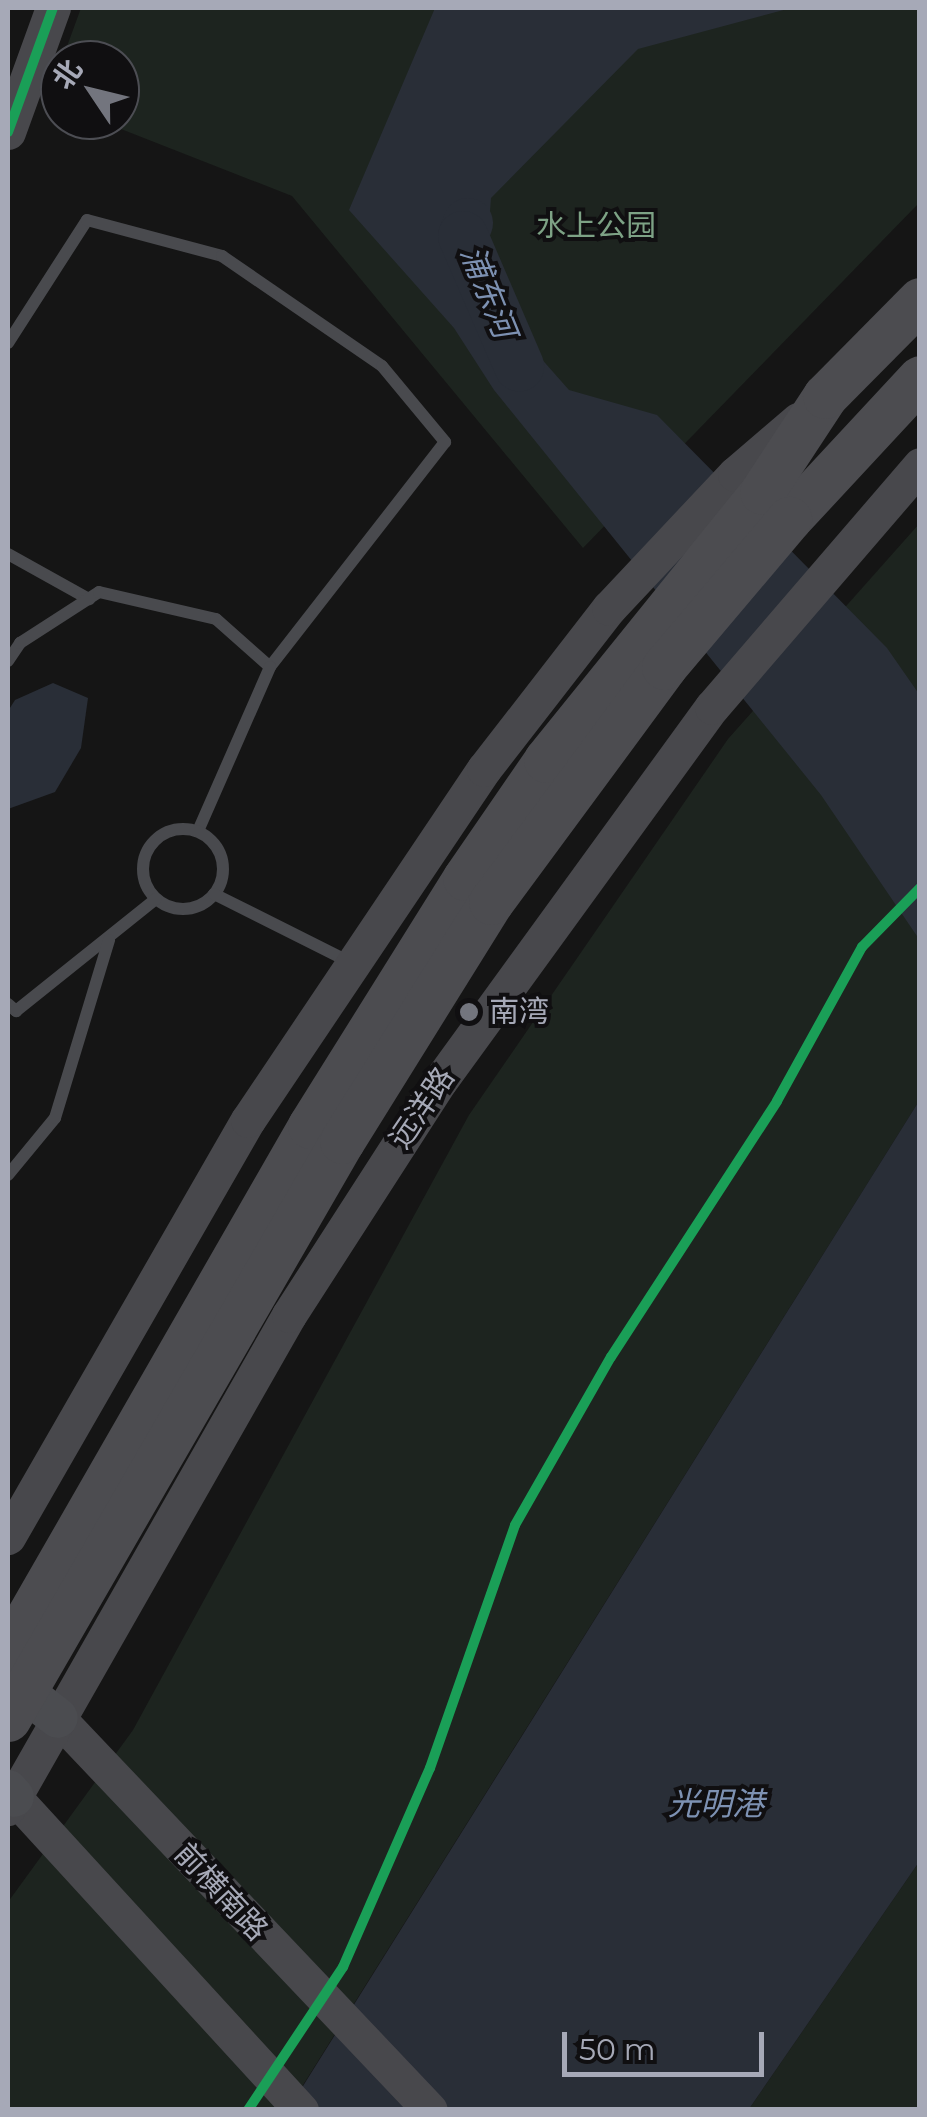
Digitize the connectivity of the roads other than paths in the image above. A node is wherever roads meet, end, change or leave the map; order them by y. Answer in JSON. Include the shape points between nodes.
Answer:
{"nodes":[{"id":1,"x":54,"y":8,"type":"edge"},
{"id":2,"x":8,"y":132,"type":"edge"},
{"id":3,"x":920,"y":300,"type":"edge"},
{"id":4,"x":8,"y":343,"type":"edge"},
{"id":5,"x":920,"y":378,"type":"edge"},
{"id":6,"x":920,"y":465,"type":"edge"},
{"id":7,"x":762,"y":495,"type":"junction"},
{"id":8,"x":8,"y":554,"type":"edge"},
{"id":9,"x":88,"y":599,"type":"junction"},
{"id":10,"x":8,"y":661,"type":"edge"},
{"id":11,"x":270,"y":666,"type":"junction"},
{"id":12,"x":198,"y":831,"type":"junction"},
{"id":13,"x":214,"y":894,"type":"junction"},
{"id":14,"x":156,"y":899,"type":"junction"},
{"id":15,"x":109,"y":940,"type":"junction"},
{"id":16,"x":350,"y":962,"type":"junction"},
{"id":17,"x":10,"y":1012,"type":"edge"},
{"id":18,"x":8,"y":1175,"type":"edge"},
{"id":19,"x":66,"y":1428,"type":"junction"},
{"id":20,"x":8,"y":1480,"type":"edge"},
{"id":21,"x":8,"y":1537,"type":"edge"},
{"id":22,"x":8,"y":1652,"type":"edge"},
{"id":23,"x":8,"y":1678,"type":"edge"},
{"id":24,"x":58,"y":1718,"type":"junction"},
{"id":25,"x":8,"y":1719,"type":"edge"},
{"id":26,"x":10,"y":1798,"type":"edge"},
{"id":27,"x":301,"y":2110,"type":"edge"},
{"id":28,"x":430,"y":2110,"type":"edge"}],
"edges":[{"from":1,"to":2,"type":"main road"},
{"from":3,"to":7,"type":"highway","via":[[825,396]]},
{"from":4,"to":11,"type":"lane","via":[[87,220],[222,256],[382,366],[445,442]]},
{"from":5,"to":7,"type":"highway"},
{"from":6,"to":24,"type":"main road","name":"远洋路","via":[[712,707],[529,952],[366,1191]]},
{"from":7,"to":16,"type":"main road","via":[[609,608],[484,769]]},
{"from":7,"to":22,"type":"highway","via":[[546,760],[382,1005]]},
{"from":7,"to":25,"type":"highway","bridge":true,"via":[[664,667],[491,902],[342,1140]]},
{"from":8,"to":9,"type":"lane"},
{"from":9,"to":10,"type":"lane","via":[[20,643]]},
{"from":9,"to":11,"type":"lane","via":[[100,592],[216,619]]},
{"from":11,"to":12,"type":"lane"},
{"from":12,"to":13,"type":"lane","via":[[222,858]]},
{"from":12,"to":14,"type":"lane","via":[[161,834],[145,853],[143,878]]},
{"from":13,"to":14,"type":"lane","via":[[180,909]]},
{"from":13,"to":16,"type":"lane"},
{"from":14,"to":15,"type":"lane"},
{"from":15,"to":17,"type":"lane"},
{"from":15,"to":18,"type":"lane","via":[[55,1118]]},
{"from":16,"to":19,"type":"main road"},
{"from":19,"to":20,"type":"main road"},
{"from":19,"to":21,"type":"main road"},
{"from":23,"to":24,"type":"main road","name":"前横南路"},
{"from":24,"to":26,"type":"main road","name":"远洋路"},
{"from":24,"to":28,"type":"main road","name":"前横南路"},
{"from":26,"to":27,"type":"main road"}]}
